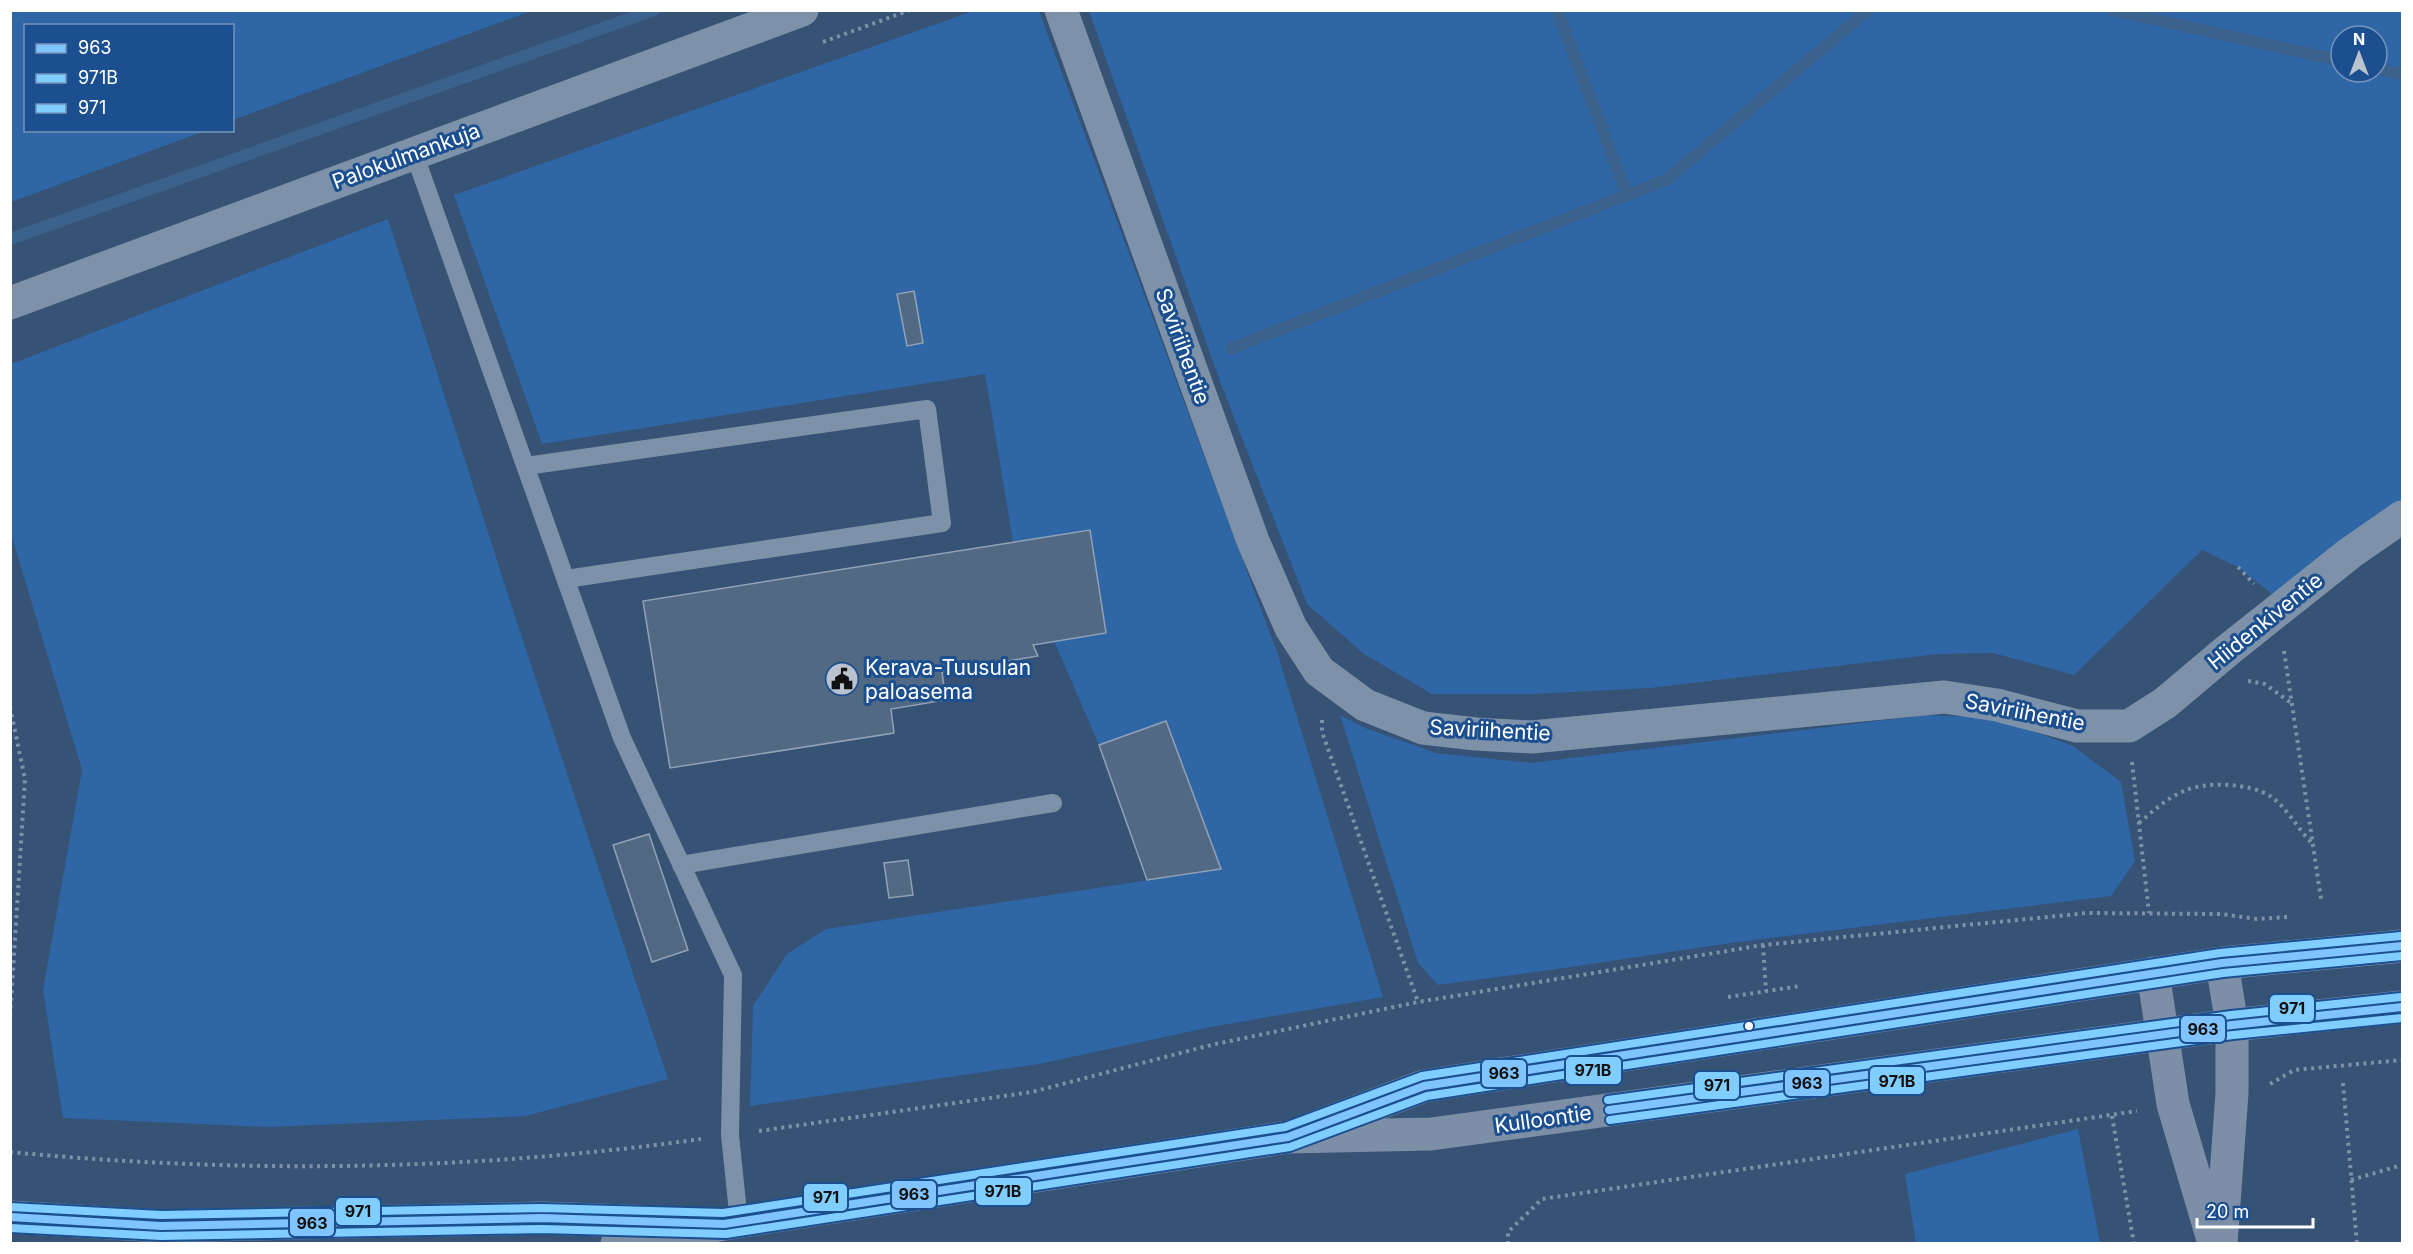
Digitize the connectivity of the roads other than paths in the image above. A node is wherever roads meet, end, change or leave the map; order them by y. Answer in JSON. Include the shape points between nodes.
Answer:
{"nodes":[{"id":1,"x":802,"y":10,"type":"edge"},
{"id":2,"x":1061,"y":10,"type":"edge"},
{"id":3,"x":414,"y":153,"type":"junction"},
{"id":4,"x":10,"y":303,"type":"edge"},
{"id":5,"x":526,"y":466,"type":"junction"},
{"id":6,"x":2403,"y":517,"type":"edge"},
{"id":7,"x":566,"y":579,"type":"junction"},
{"id":8,"x":2129,"y":726,"type":"joint"},
{"id":9,"x":1053,"y":803,"type":"dead end"},
{"id":10,"x":681,"y":865,"type":"junction"},
{"id":11,"x":2403,"y":946,"type":"edge"},
{"id":12,"x":2222,"y":963,"type":"junction"},
{"id":13,"x":2154,"y":973,"type":"junction"},
{"id":14,"x":2403,"y":1007,"type":"edge"},
{"id":15,"x":2232,"y":1025,"type":"junction"},
{"id":16,"x":2163,"y":1034,"type":"junction"},
{"id":17,"x":1288,"y":1137,"type":"junction"},
{"id":18,"x":10,"y":1217,"type":"edge"},
{"id":19,"x":732,"y":1223,"type":"junction"},
{"id":20,"x":617,"y":1244,"type":"edge"},
{"id":21,"x":2214,"y":1244,"type":"edge"},
{"id":22,"x":2221,"y":1244,"type":"edge"}],
"edges":[{"from":1,"to":3,"type":"street","name":"Palokulmankuja"},
{"from":2,"to":8,"type":"street","name":"Saviriihentie","via":[[1253,541],[1291,628],[1319,671],[1365,705],[1423,728],[1532,737],[1944,697],[1997,705],[2077,726]]},
{"from":3,"to":4,"type":"street","name":"Palokulmankuja"},
{"from":3,"to":5,"type":"lane"},
{"from":5,"to":7,"type":"lane"},
{"from":5,"to":7,"type":"lane","via":[[927,409],[942,523]]},
{"from":6,"to":8,"type":"street","name":"Hiidenkiventie","via":[[2350,553],[2165,703]]},
{"from":7,"to":10,"type":"lane","via":[[622,738]]},
{"from":9,"to":10,"type":"lane"},
{"from":10,"to":19,"type":"lane","via":[[733,975]]},
{"from":11,"to":12,"type":"main road","name":"Kulloontie"},
{"from":12,"to":13,"type":"main road","name":"Kulloontie"},
{"from":12,"to":15,"type":"main road"},
{"from":13,"to":16,"type":"main road"},
{"from":13,"to":17,"type":"main road","name":"Kulloontie","via":[[1424,1086]]},
{"from":14,"to":15,"type":"main road","name":"Kulloontie"},
{"from":15,"to":16,"type":"main road","name":"Kulloontie"},
{"from":15,"to":22,"type":"main road","via":[[2232,1093]]},
{"from":16,"to":17,"type":"main road","name":"Kulloontie","via":[[1431,1134]]},
{"from":16,"to":21,"type":"main road","via":[[2173,1104]]},
{"from":17,"to":19,"type":"main road","name":"Kulloontie"},
{"from":18,"to":19,"type":"main road","name":"Kulloontie","via":[[161,1226],[542,1218]]},
{"from":19,"to":20,"type":"main road","name":"Kulloontie"}]}
